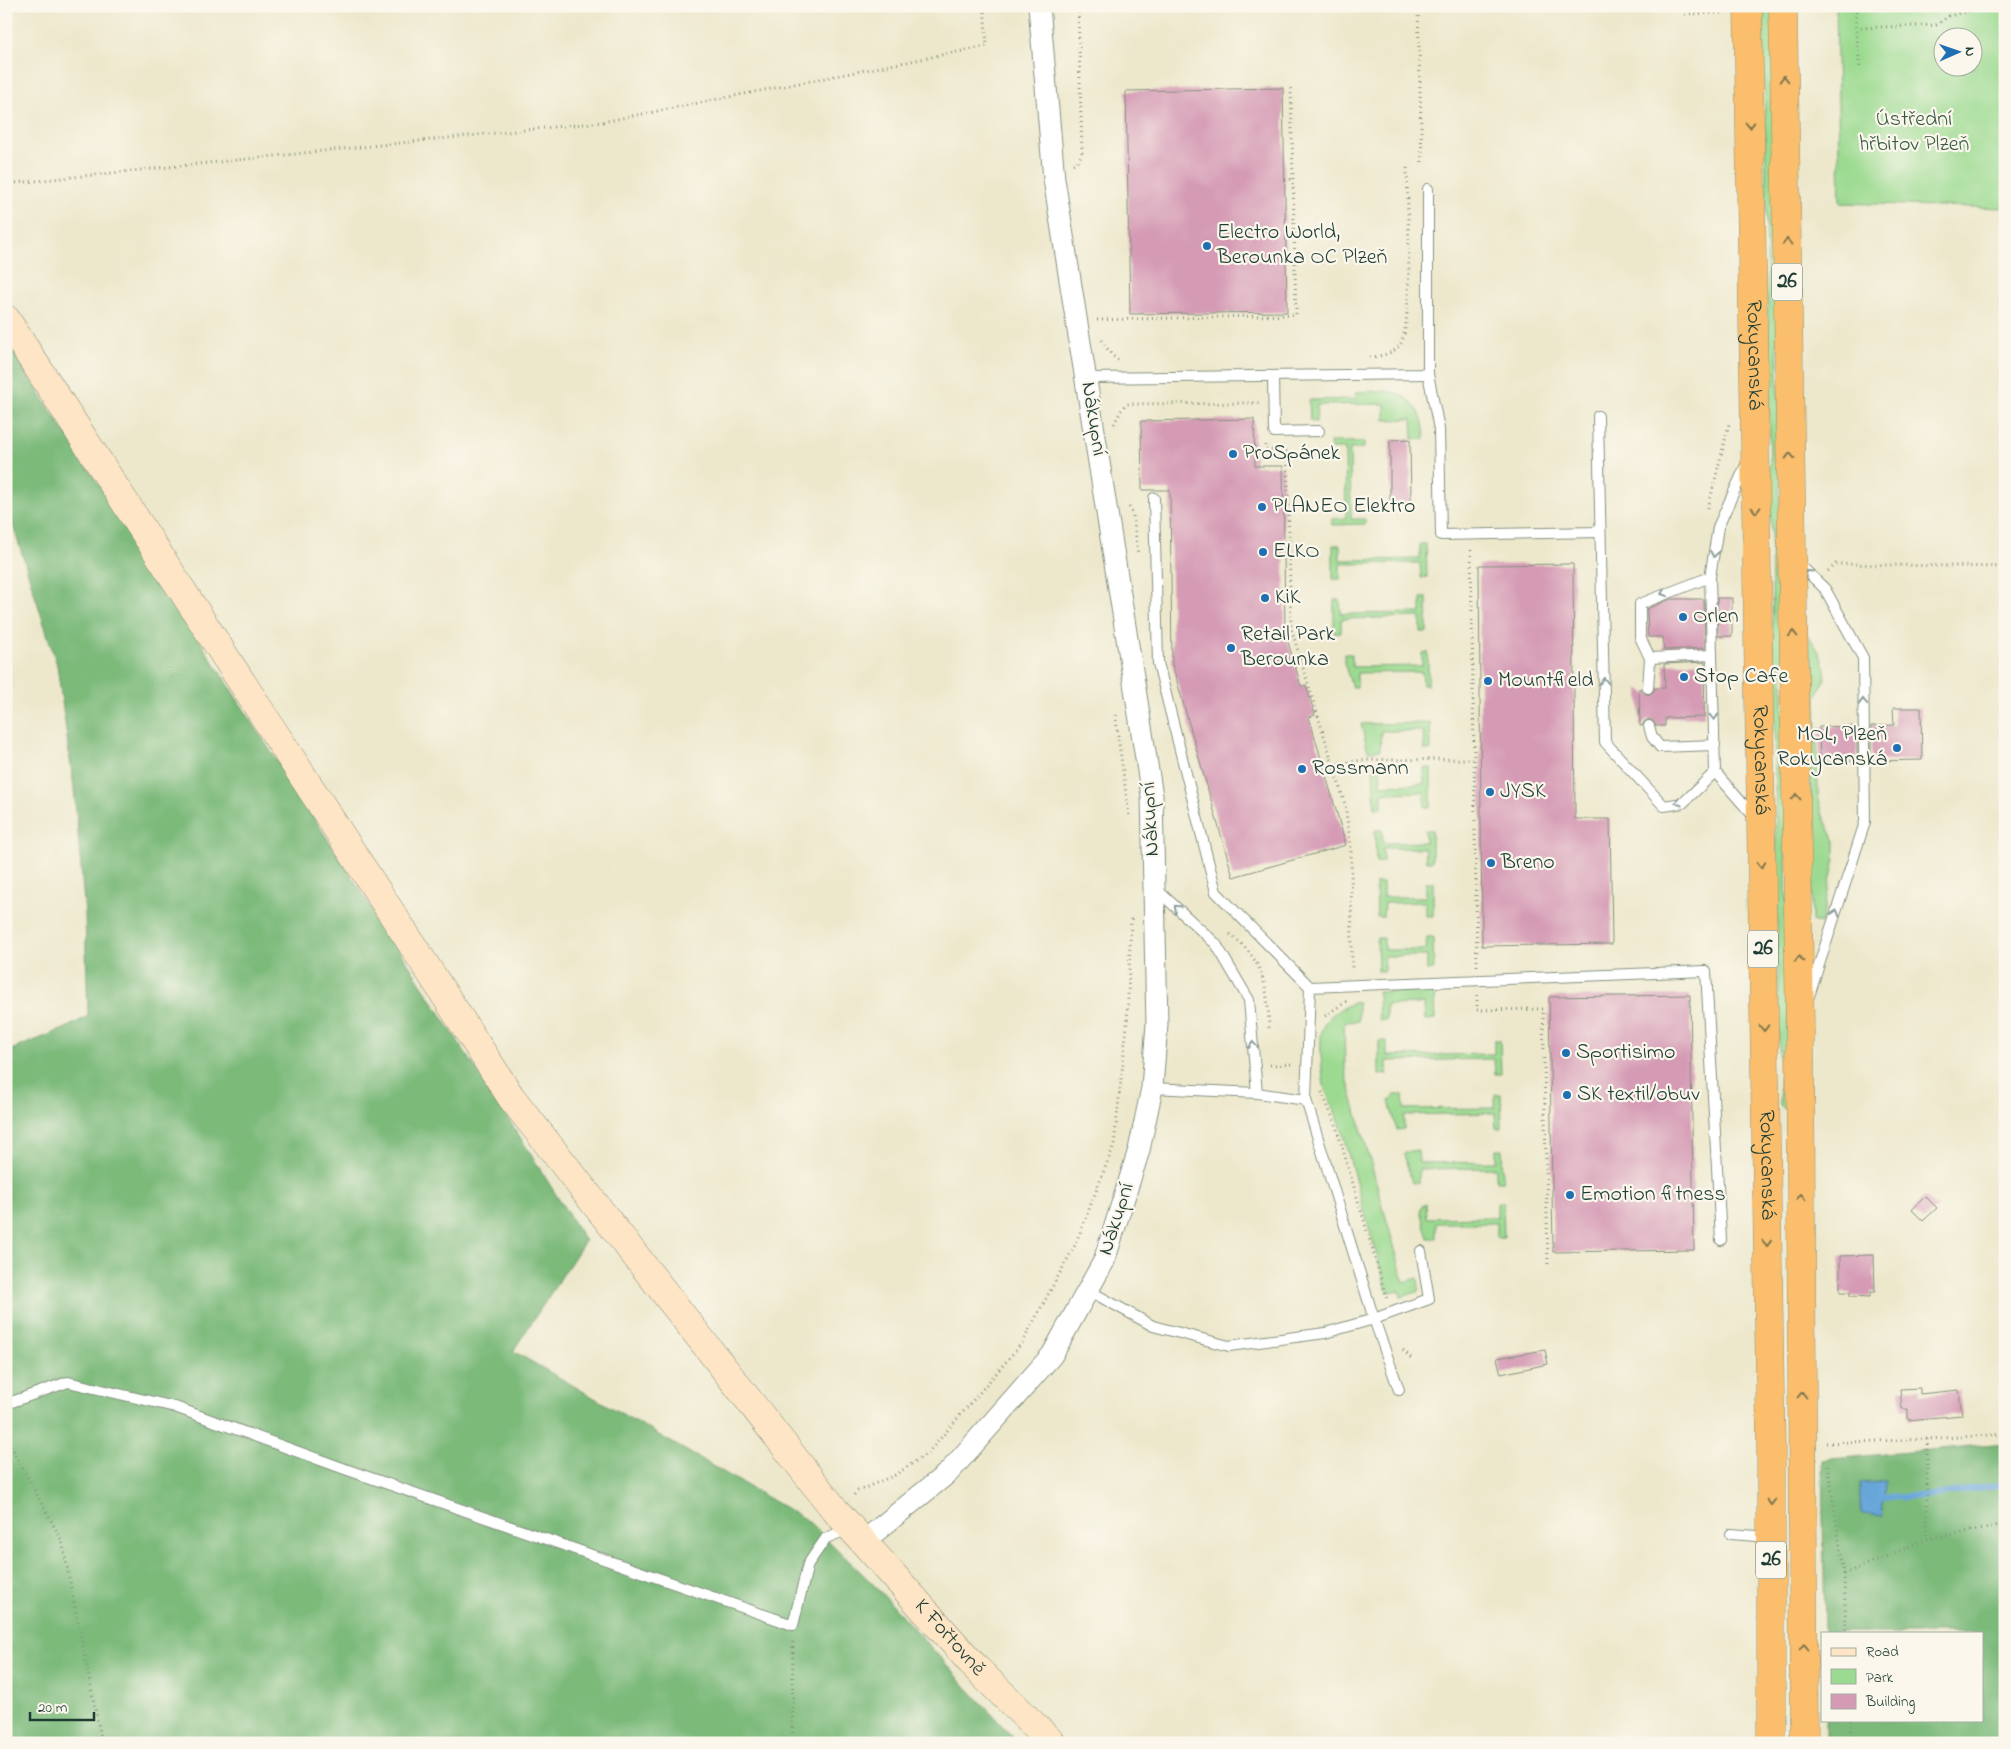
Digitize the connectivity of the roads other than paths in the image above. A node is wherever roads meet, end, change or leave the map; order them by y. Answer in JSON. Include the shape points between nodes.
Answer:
{"nodes":[{"id":1,"x":1038,"y":6,"type":"edge"},
{"id":2,"x":1783,"y":6,"type":"edge"},
{"id":3,"x":1736,"y":10,"type":"edge"},
{"id":4,"x":1428,"y":189,"type":"dead end"},
{"id":5,"x":6,"y":319,"type":"edge"},
{"id":6,"x":1428,"y":374,"type":"junction"},
{"id":7,"x":1273,"y":377,"type":"junction"},
{"id":8,"x":1087,"y":378,"type":"junction"},
{"id":9,"x":1598,"y":416,"type":"dead end"},
{"id":10,"x":1319,"y":431,"type":"dead end"},
{"id":11,"x":1755,"y":444,"type":"junction"},
{"id":12,"x":1154,"y":498,"type":"dead end"},
{"id":13,"x":1600,"y":532,"type":"junction"},
{"id":14,"x":1792,"y":558,"type":"junction"},
{"id":15,"x":1710,"y":577,"type":"junction"},
{"id":16,"x":1712,"y":655,"type":"junction"},
{"id":17,"x":1650,"y":658,"type":"junction"},
{"id":18,"x":1648,"y":688,"type":"dead end"},
{"id":19,"x":1649,"y":726,"type":"dead end"},
{"id":20,"x":1715,"y":745,"type":"junction"},
{"id":21,"x":1715,"y":772,"type":"junction"},
{"id":22,"x":1761,"y":824,"type":"junction"},
{"id":23,"x":1154,"y":887,"type":"junction"},
{"id":24,"x":1310,"y":986,"type":"junction"},
{"id":25,"x":1800,"y":1026,"type":"junction"},
{"id":26,"x":1152,"y":1088,"type":"junction"},
{"id":27,"x":1257,"y":1093,"type":"junction"},
{"id":28,"x":1306,"y":1100,"type":"junction"},
{"id":29,"x":1721,"y":1240,"type":"dead end"},
{"id":30,"x":1421,"y":1251,"type":"dead end"},
{"id":31,"x":1088,"y":1290,"type":"junction"},
{"id":32,"x":1374,"y":1319,"type":"junction"},
{"id":33,"x":1399,"y":1390,"type":"dead end"},
{"id":34,"x":6,"y":1404,"type":"edge"},
{"id":35,"x":850,"y":1526,"type":"junction"},
{"id":36,"x":1731,"y":1534,"type":"dead end"},
{"id":37,"x":1771,"y":1538,"type":"junction"},
{"id":38,"x":1771,"y":1668,"type":"junction"},
{"id":39,"x":1052,"y":1743,"type":"edge"},
{"id":40,"x":1753,"y":1743,"type":"edge"},
{"id":41,"x":1770,"y":1743,"type":"edge"},
{"id":42,"x":1804,"y":1743,"type":"edge"}],
"edges":[{"from":1,"to":8,"type":"street","name":"Nákupní","via":[[1054,179]]},
{"from":14,"to":2,"type":"highway","name":"Rokycanská","number":"26","one_way":true},
{"from":3,"to":11,"type":"highway","name":"Rokycanská","number":"26","one_way":true},
{"from":4,"to":6,"type":"lane"},
{"from":5,"to":35,"type":"street","name":"K Fořtovně","via":[[511,1097]]},
{"from":6,"to":7,"type":"lane"},
{"from":6,"to":13,"type":"lane","via":[[1439,429],[1441,535]]},
{"from":7,"to":8,"type":"lane"},
{"from":7,"to":10,"type":"lane","via":[[1274,432]]},
{"from":8,"to":23,"type":"street","name":"Nákupní","via":[[1152,796]]},
{"from":9,"to":13,"type":"lane"},
{"from":11,"to":15,"type":"lane","one_way":true,"via":[[1718,527]]},
{"from":11,"to":22,"type":"highway","name":"Rokycanská","number":"26","one_way":true},
{"from":12,"to":24,"type":"lane","via":[[1158,663],[1216,892]]},
{"from":21,"to":13,"type":"lane","one_way":true,"via":[[1683,803],[1664,806],[1605,742]]},
{"from":25,"to":14,"type":"highway","name":"Rokycanská","number":"26","one_way":true},
{"from":25,"to":14,"type":"lane","one_way":true,"via":[[1865,822],[1862,658],[1825,588]]},
{"from":15,"to":16,"type":"lane"},
{"from":15,"to":17,"type":"lane","one_way":true,"via":[[1640,604],[1640,637]]},
{"from":16,"to":17,"type":"lane"},
{"from":16,"to":20,"type":"lane","one_way":true},
{"from":17,"to":18,"type":"lane"},
{"from":19,"to":20,"type":"lane","via":[[1660,747]]},
{"from":20,"to":21,"type":"lane"},
{"from":21,"to":22,"type":"lane"},
{"from":22,"to":37,"type":"highway","name":"Rokycanská","number":"26","one_way":true},
{"from":23,"to":26,"type":"street","name":"Nákupní","via":[[1157,1024]]},
{"from":27,"to":23,"type":"lane","one_way":true,"via":[[1249,1000],[1216,944]]},
{"from":24,"to":28,"type":"lane"},
{"from":24,"to":29,"type":"lane","via":[[1706,971]]},
{"from":42,"to":25,"type":"highway","name":"Rokycanská","number":"26","one_way":true,"via":[[1820,1449]]},
{"from":26,"to":27,"type":"lane"},
{"from":26,"to":31,"type":"street","name":"Nákupní","via":[[1138,1150],[1104,1261]]},
{"from":27,"to":28,"type":"lane"},
{"from":28,"to":32,"type":"lane"},
{"from":30,"to":32,"type":"lane","via":[[1429,1299]]},
{"from":31,"to":32,"type":"lane","via":[[1153,1326],[1229,1346],[1325,1333]]},
{"from":31,"to":35,"type":"street","name":"Nákupní","via":[[1052,1355],[949,1472]]},
{"from":32,"to":33,"type":"lane"},
{"from":34,"to":35,"type":"lane","via":[[68,1382],[175,1407],[793,1625],[808,1564],[826,1538]]},
{"from":35,"to":39,"type":"street","name":"K Fořtovně","via":[[977,1669]]},
{"from":36,"to":37,"type":"lane"},
{"from":37,"to":38,"type":"highway","number":"26"},
{"from":38,"to":40,"type":"highway"},
{"from":38,"to":41,"type":"highway","number":"26"}]}
